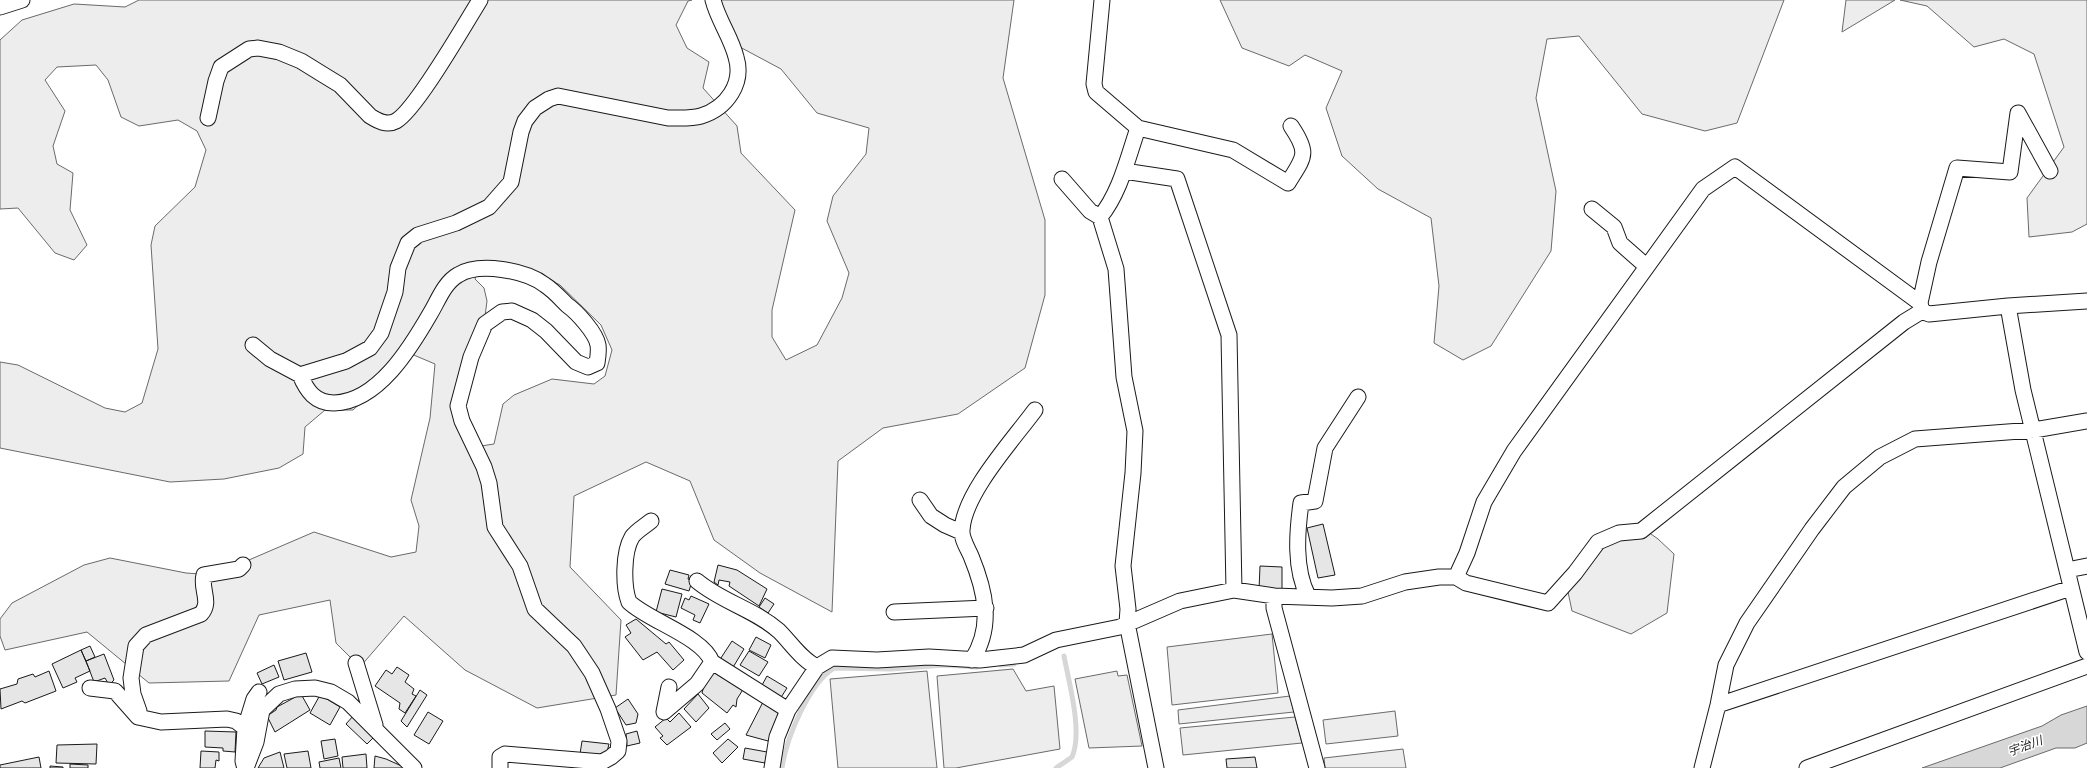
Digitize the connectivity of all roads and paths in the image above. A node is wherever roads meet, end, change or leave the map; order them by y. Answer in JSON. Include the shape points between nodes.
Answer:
{"nodes":[{"id":1,"x":22,"y":0,"type":"edge"},
{"id":2,"x":480,"y":0,"type":"edge"},
{"id":3,"x":713,"y":0,"type":"edge"},
{"id":4,"x":1102,"y":0,"type":"edge"},
{"id":5,"x":0,"y":7,"type":"edge"},
{"id":6,"x":208,"y":118,"type":"dead end"},
{"id":7,"x":1291,"y":126,"type":"dead end"},
{"id":8,"x":1138,"y":128,"type":"junction"},
{"id":9,"x":1124,"y":170,"type":"junction"},
{"id":10,"x":2050,"y":171,"type":"dead end"},
{"id":11,"x":1062,"y":179,"type":"dead end"},
{"id":12,"x":1592,"y":209,"type":"dead end"},
{"id":13,"x":1100,"y":217,"type":"junction"},
{"id":14,"x":1646,"y":266,"type":"junction"},
{"id":15,"x":2087,"y":301,"type":"edge"},
{"id":16,"x":2008,"y":306,"type":"junction"},
{"id":17,"x":1921,"y":307,"type":"junction"},
{"id":18,"x":253,"y":346,"type":"dead end"},
{"id":19,"x":300,"y":375,"type":"junction"},
{"id":20,"x":1358,"y":397,"type":"dead end"},
{"id":21,"x":1035,"y":410,"type":"dead end"},
{"id":22,"x":2087,"y":421,"type":"edge"},
{"id":23,"x":2034,"y":430,"type":"junction"},
{"id":24,"x":920,"y":500,"type":"dead end"},
{"id":25,"x":651,"y":520,"type":"dead end"},
{"id":26,"x":961,"y":532,"type":"junction"},
{"id":27,"x":243,"y":565,"type":"dead end"},
{"id":28,"x":2087,"y":566,"type":"edge"},
{"id":29,"x":2067,"y":570,"type":"junction"},
{"id":30,"x":1456,"y":577,"type":"junction"},
{"id":31,"x":698,"y":581,"type":"dead end"},
{"id":32,"x":2071,"y":588,"type":"junction"},
{"id":33,"x":1234,"y":590,"type":"junction"},
{"id":34,"x":1274,"y":596,"type":"junction"},
{"id":35,"x":1308,"y":596,"type":"junction"},
{"id":36,"x":986,"y":608,"type":"junction"},
{"id":37,"x":894,"y":612,"type":"dead end"},
{"id":38,"x":1127,"y":623,"type":"junction"},
{"id":39,"x":2087,"y":652,"type":"edge"},
{"id":40,"x":972,"y":660,"type":"junction"},
{"id":41,"x":712,"y":662,"type":"junction"},
{"id":42,"x":356,"y":663,"type":"dead end"},
{"id":43,"x":2087,"y":666,"type":"edge"},
{"id":44,"x":817,"y":667,"type":"junction"},
{"id":45,"x":90,"y":688,"type":"dead end"},
{"id":46,"x":669,"y":688,"type":"dead end"},
{"id":47,"x":259,"y":692,"type":"dead end"},
{"id":48,"x":1718,"y":705,"type":"junction"},
{"id":49,"x":788,"y":710,"type":"junction"},
{"id":50,"x":138,"y":717,"type":"junction"},
{"id":51,"x":245,"y":728,"type":"junction"},
{"id":52,"x":376,"y":728,"type":"junction"},
{"id":53,"x":246,"y":768,"type":"edge"},
{"id":54,"x":414,"y":768,"type":"edge"},
{"id":55,"x":500,"y":768,"type":"edge"},
{"id":56,"x":772,"y":768,"type":"edge"},
{"id":57,"x":1156,"y":768,"type":"edge"},
{"id":58,"x":1317,"y":768,"type":"edge"},
{"id":59,"x":1702,"y":768,"type":"edge"},
{"id":60,"x":1807,"y":768,"type":"edge"}],
"edges":[{"from":1,"to":5,"type":"street"},
{"from":2,"to":6,"type":"street","via":[[426,84],[396,121],[388,124],[370,116],[340,85],[322,74],[290,57],[258,48],[249,49],[221,67]]},
{"from":3,"to":19,"type":"street","via":[[736,56],[739,70],[729,98],[716,109],[701,116],[686,118],[668,118],[558,96],[535,108],[525,121],[521,132],[511,182],[490,207],[418,235],[408,243],[398,268],[395,292],[381,333],[370,348],[346,361]]},
{"from":4,"to":8,"type":"street","via":[[1094,84],[1096,92]]},
{"from":7,"to":8,"type":"street","via":[[1298,136],[1304,158],[1288,183],[1233,150]]},
{"from":8,"to":9,"type":"street"},
{"from":9,"to":13,"type":"street","via":[[1106,210]]},
{"from":9,"to":33,"type":"street","via":[[1177,179],[1229,336]]},
{"from":10,"to":17,"type":"street","via":[[2018,113],[2010,172],[1957,168],[1928,262]]},
{"from":11,"to":13,"type":"street","via":[[1090,211]]},
{"from":12,"to":14,"type":"street","via":[[1614,227],[1620,243]]},
{"from":13,"to":38,"type":"street","via":[[1116,269],[1124,377],[1135,431],[1123,566]]},
{"from":14,"to":17,"type":"street","via":[[1703,189],[1735,167]]},
{"from":14,"to":30,"type":"street","via":[[1514,451],[1484,502]]},
{"from":15,"to":16,"type":"street"},
{"from":16,"to":17,"type":"street","via":[[1929,314]]},
{"from":16,"to":23,"type":"street","via":[[2023,390]]},
{"from":17,"to":30,"type":"street","via":[[1641,531],[1619,533],[1598,542],[1548,603],[1466,583]]},
{"from":18,"to":19,"type":"street","via":[[270,359]]},
{"from":19,"to":55,"type":"street","via":[[306,391],[316,399],[341,403],[365,395],[392,370],[414,342],[448,283],[470,269],[503,270],[544,284],[580,315],[598,343],[597,363],[588,367],[583,366],[532,320],[512,311],[502,312],[485,324],[471,357],[458,406],[489,483],[495,527],[520,566],[535,609],[574,646],[592,673],[619,741],[618,751],[602,762],[505,754],[500,757]]},
{"from":20,"to":35,"type":"street","via":[[1325,448],[1315,501],[1301,504],[1298,556]]},
{"from":21,"to":26,"type":"street","via":[[983,480],[968,505]]},
{"from":22,"to":23,"type":"street"},
{"from":23,"to":29,"type":"street"},
{"from":23,"to":48,"type":"street","via":[[1915,438],[1880,457],[1844,487],[1747,623],[1726,665]]},
{"from":24,"to":26,"type":"street","via":[[931,516]]},
{"from":25,"to":41,"type":"street","via":[[632,537],[625,573],[628,600],[689,639],[708,654]]},
{"from":26,"to":36,"type":"street","via":[[977,569]]},
{"from":27,"to":50,"type":"street","via":[[239,569],[204,576],[202,581],[207,604],[201,614],[146,635],[136,646],[132,678]]},
{"from":28,"to":29,"type":"street"},
{"from":29,"to":32,"type":"street"},
{"from":30,"to":35,"type":"street","via":[[1405,582],[1362,596]]},
{"from":31,"to":44,"type":"street","via":[[711,592],[767,622],[809,664]]},
{"from":32,"to":39,"type":"street"},
{"from":32,"to":48,"type":"street"},
{"from":33,"to":34,"type":"street"},
{"from":33,"to":38,"type":"street","via":[[1180,601]]},
{"from":34,"to":35,"type":"street"},
{"from":34,"to":58,"type":"street","via":[[1274,608]]},
{"from":36,"to":37,"type":"street"},
{"from":36,"to":40,"type":"street","via":[[984,631],[978,651]]},
{"from":38,"to":40,"type":"street","via":[[1120,627],[1056,640],[1024,655]]},
{"from":38,"to":57,"type":"street"},
{"from":40,"to":44,"type":"street","via":[[929,657],[877,660],[832,658]]},
{"from":41,"to":46,"type":"street","via":[[696,684],[664,712]]},
{"from":41,"to":49,"type":"street"},
{"from":42,"to":52,"type":"street"},
{"from":43,"to":60,"type":"street"},
{"from":44,"to":49,"type":"street"},
{"from":45,"to":50,"type":"street","via":[[115,691]]},
{"from":47,"to":51,"type":"street","via":[[254,699]]},
{"from":48,"to":59,"type":"street"},
{"from":49,"to":56,"type":"street","via":[[777,737]]},
{"from":50,"to":51,"type":"street","via":[[161,722],[227,719],[236,721]]},
{"from":51,"to":53,"type":"street","via":[[243,761]]},
{"from":52,"to":53,"type":"street","via":[[348,702],[331,692],[315,688],[295,689],[279,694],[262,710],[256,742]]},
{"from":52,"to":54,"type":"street"}]}
